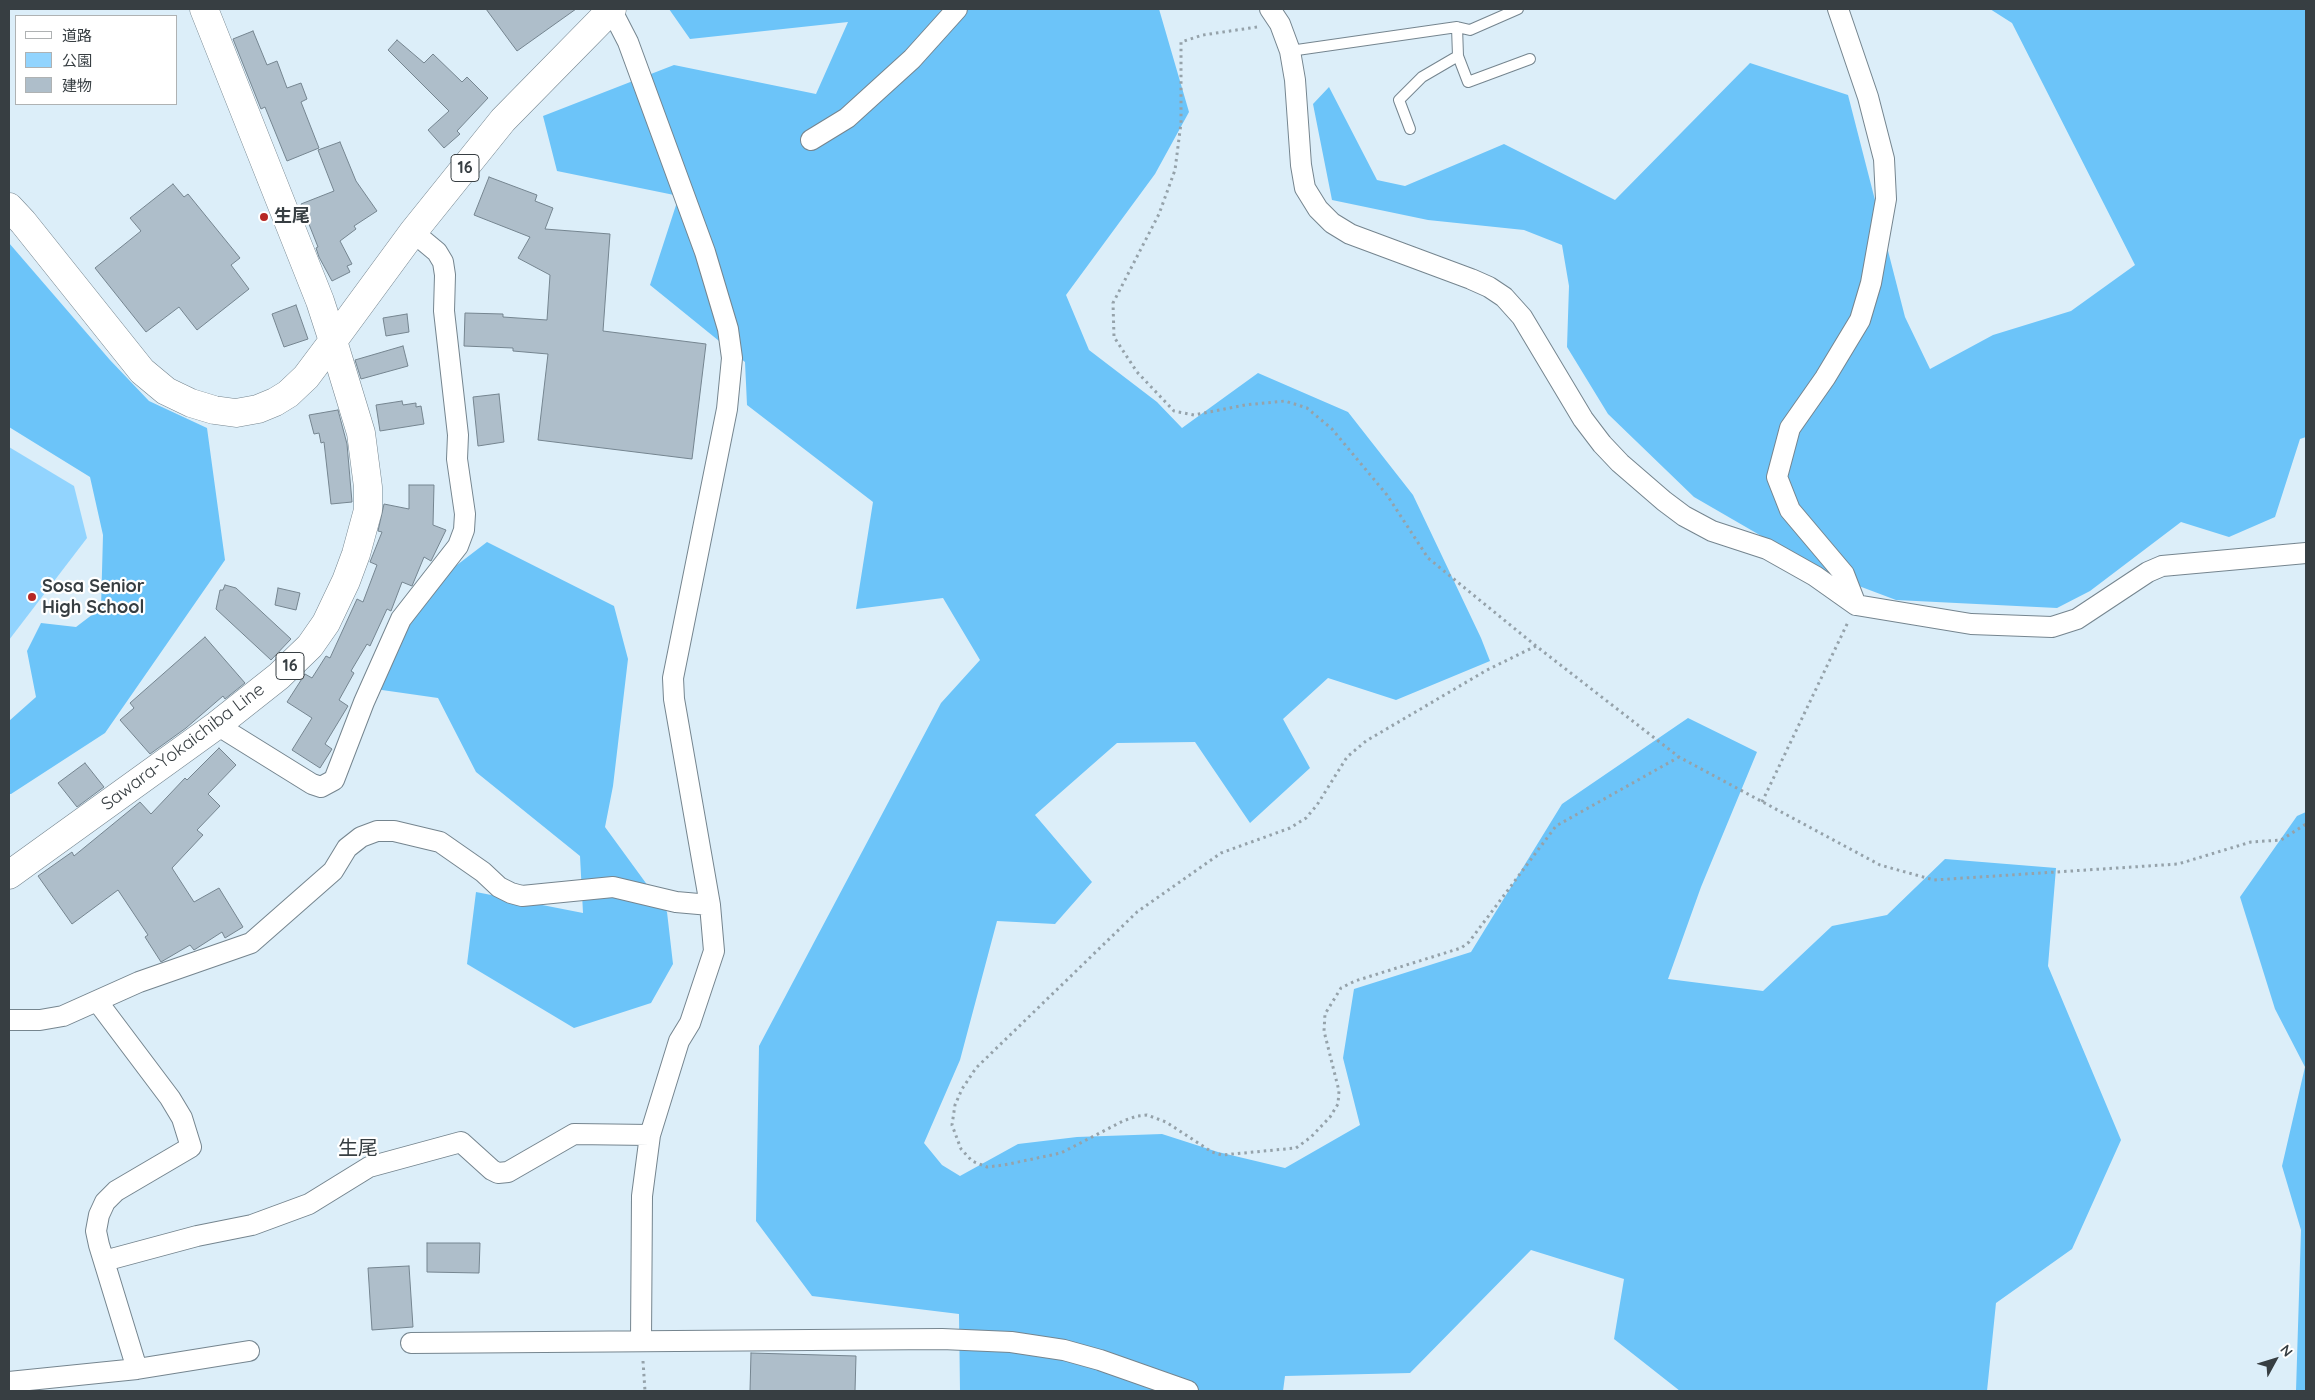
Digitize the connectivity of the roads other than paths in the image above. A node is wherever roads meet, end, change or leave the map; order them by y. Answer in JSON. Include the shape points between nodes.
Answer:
{"nodes":[{"id":1,"x":204,"y":9,"type":"edge"},
{"id":2,"x":612,"y":9,"type":"edge"},
{"id":3,"x":958,"y":9,"type":"edge"},
{"id":4,"x":1518,"y":9,"type":"edge"},
{"id":5,"x":1838,"y":9,"type":"edge"},
{"id":6,"x":1275,"y":17,"type":"edge"},
{"id":7,"x":1457,"y":28,"type":"junction"},
{"id":8,"x":1290,"y":51,"type":"junction"},
{"id":9,"x":1458,"y":56,"type":"junction"},
{"id":10,"x":1530,"y":59,"type":"dead end"},
{"id":11,"x":1410,"y":129,"type":"dead end"},
{"id":12,"x":811,"y":140,"type":"dead end"},
{"id":13,"x":9,"y":207,"type":"edge"},
{"id":14,"x":414,"y":232,"type":"junction"},
{"id":15,"x":333,"y":341,"type":"junction"},
{"id":16,"x":2306,"y":553,"type":"edge"},
{"id":17,"x":1856,"y":605,"type":"junction"},
{"id":18,"x":218,"y":725,"type":"junction"},
{"id":19,"x":9,"y":874,"type":"edge"},
{"id":20,"x":710,"y":905,"type":"junction"},
{"id":21,"x":97,"y":1000,"type":"junction"},
{"id":22,"x":9,"y":1020,"type":"edge"},
{"id":23,"x":650,"y":1135,"type":"junction"},
{"id":24,"x":104,"y":1261,"type":"junction"},
{"id":25,"x":641,"y":1340,"type":"junction"},
{"id":26,"x":411,"y":1343,"type":"dead end"},
{"id":27,"x":249,"y":1351,"type":"dead end"},
{"id":28,"x":137,"y":1369,"type":"junction"},
{"id":29,"x":9,"y":1382,"type":"edge"},
{"id":30,"x":1188,"y":1391,"type":"edge"}],
"edges":[{"from":1,"to":15,"type":"main road","name":"Sawara-Yokaichiba Line"},
{"from":2,"to":14,"type":"main road","number":"16","via":[[503,120]]},
{"from":2,"to":20,"type":"street","via":[[628,42],[705,252],[728,329],[732,358],[727,409],[673,678]]},
{"from":3,"to":12,"type":"street","via":[[912,59],[847,118]]},
{"from":4,"to":7,"type":"lane","via":[[1470,30]]},
{"from":5,"to":17,"type":"street","via":[[1868,97],[1884,159],[1886,199],[1871,283],[1860,320],[1790,428],[1777,477],[1790,510],[1844,574]]},
{"from":6,"to":8,"type":"street"},
{"from":7,"to":8,"type":"lane"},
{"from":7,"to":9,"type":"lane"},
{"from":8,"to":17,"type":"street","via":[[1305,188],[1318,209],[1332,223],[1350,234],[1483,284],[1504,297],[1538,341],[1583,419],[1620,463],[1656,495],[1684,516],[1712,531],[1767,549],[1815,576]]},
{"from":9,"to":10,"type":"lane","via":[[1468,82]]},
{"from":9,"to":11,"type":"lane","via":[[1422,77],[1399,100]]},
{"from":13,"to":15,"type":"main road","via":[[142,371],[166,391],[190,403],[236,413],[275,402],[306,377]]},
{"from":14,"to":15,"type":"main road","number":"16"},
{"from":14,"to":18,"type":"street","via":[[437,252],[445,275],[444,310],[465,514],[458,546],[401,619],[334,780],[321,787],[312,784]]},
{"from":15,"to":18,"type":"main road","name":"Sawara-Yokaichiba Line","number":"16","via":[[361,433],[366,469],[368,510],[356,554],[326,623],[310,646]]},
{"from":16,"to":17,"type":"street","via":[[2162,566],[2077,619],[2052,627],[1971,624]]},
{"from":18,"to":19,"type":"main road","name":"Sawara-Yokaichiba Line","number":"16"},
{"from":20,"to":21,"type":"street","via":[[676,902],[613,886],[522,896],[499,887],[440,842],[394,831],[377,831],[361,837],[347,848],[333,872],[251,943]]},
{"from":20,"to":23,"type":"street","via":[[714,951],[690,1023],[679,1042]]},
{"from":21,"to":22,"type":"street","via":[[62,1016]]},
{"from":21,"to":24,"type":"street","via":[[170,1098],[182,1118],[191,1147],[116,1191],[105,1202],[96,1231]]},
{"from":23,"to":24,"type":"street","via":[[574,1134],[508,1172],[498,1173],[461,1142],[369,1167],[309,1204],[252,1225]]},
{"from":23,"to":25,"type":"street","via":[[642,1196]]},
{"from":24,"to":28,"type":"street"},
{"from":25,"to":26,"type":"street"},
{"from":25,"to":30,"type":"street","via":[[942,1339],[1011,1342],[1064,1350]]},
{"from":27,"to":28,"type":"street"},
{"from":28,"to":29,"type":"street"}]}
